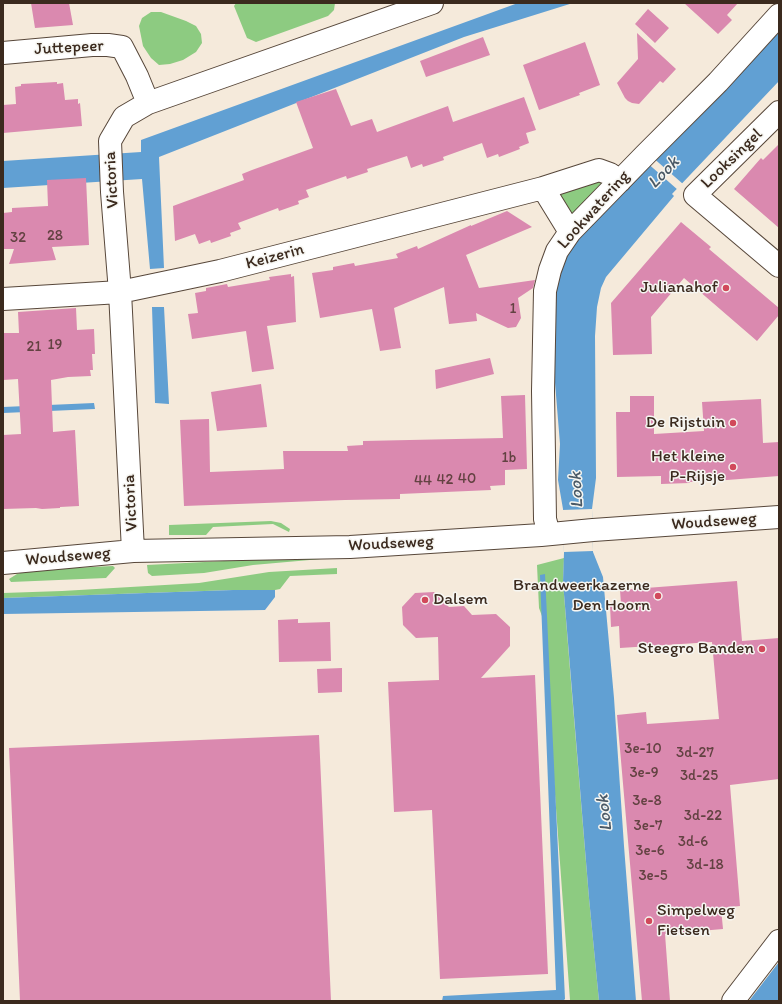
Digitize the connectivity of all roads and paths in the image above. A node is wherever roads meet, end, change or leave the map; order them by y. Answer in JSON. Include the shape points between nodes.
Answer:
{"nodes":[{"id":1,"x":432,"y":3,"type":"edge"},
{"id":2,"x":779,"y":15,"type":"edge"},
{"id":3,"x":3,"y":53,"type":"edge"},
{"id":4,"x":148,"y":103,"type":"junction"},
{"id":5,"x":779,"y":112,"type":"edge"},
{"id":6,"x":620,"y":181,"type":"junction"},
{"id":7,"x":543,"y":188,"type":"junction"},
{"id":8,"x":570,"y":232,"type":"junction"},
{"id":9,"x":779,"y":266,"type":"edge"},
{"id":10,"x":120,"y":292,"type":"junction"},
{"id":11,"x":3,"y":299,"type":"edge"},
{"id":12,"x":779,"y":517,"type":"edge"},
{"id":13,"x":556,"y":533,"type":"junction"},
{"id":14,"x":133,"y":552,"type":"junction"},
{"id":15,"x":3,"y":563,"type":"edge"},
{"id":16,"x":779,"y":941,"type":"edge"},
{"id":17,"x":733,"y":1001,"type":"edge"}],
"edges":[{"from":1,"to":4,"type":"street","name":"Victoria"},
{"from":2,"to":6,"type":"street","name":"Lookwatering","via":[[718,82]]},
{"from":3,"to":4,"type":"street","name":"Juttepeer","via":[[92,45],[122,48]]},
{"from":4,"to":10,"type":"street","name":"Victoria","via":[[124,117],[110,141]]},
{"from":5,"to":9,"type":"street","name":"Looksingel","via":[[695,195]]},
{"from":6,"to":7,"type":"street","name":"Keizerin","via":[[599,170]]},
{"from":6,"to":8,"type":"street","name":"Lookwatering"},
{"from":7,"to":8,"type":"street"},
{"from":7,"to":10,"type":"street","name":"Keizerin","via":[[220,271]]},
{"from":8,"to":13,"type":"street","name":"Lookwatering","via":[[557,251],[545,291],[545,519]]},
{"from":10,"to":11,"type":"street","name":"Keizerin"},
{"from":10,"to":14,"type":"street","name":"Victoria"},
{"from":12,"to":13,"type":"street","name":"Woudseweg"},
{"from":13,"to":14,"type":"street","name":"Woudseweg","via":[[350,547]]},
{"from":14,"to":15,"type":"street","name":"Woudseweg"},
{"from":16,"to":17,"type":"street"}]}
